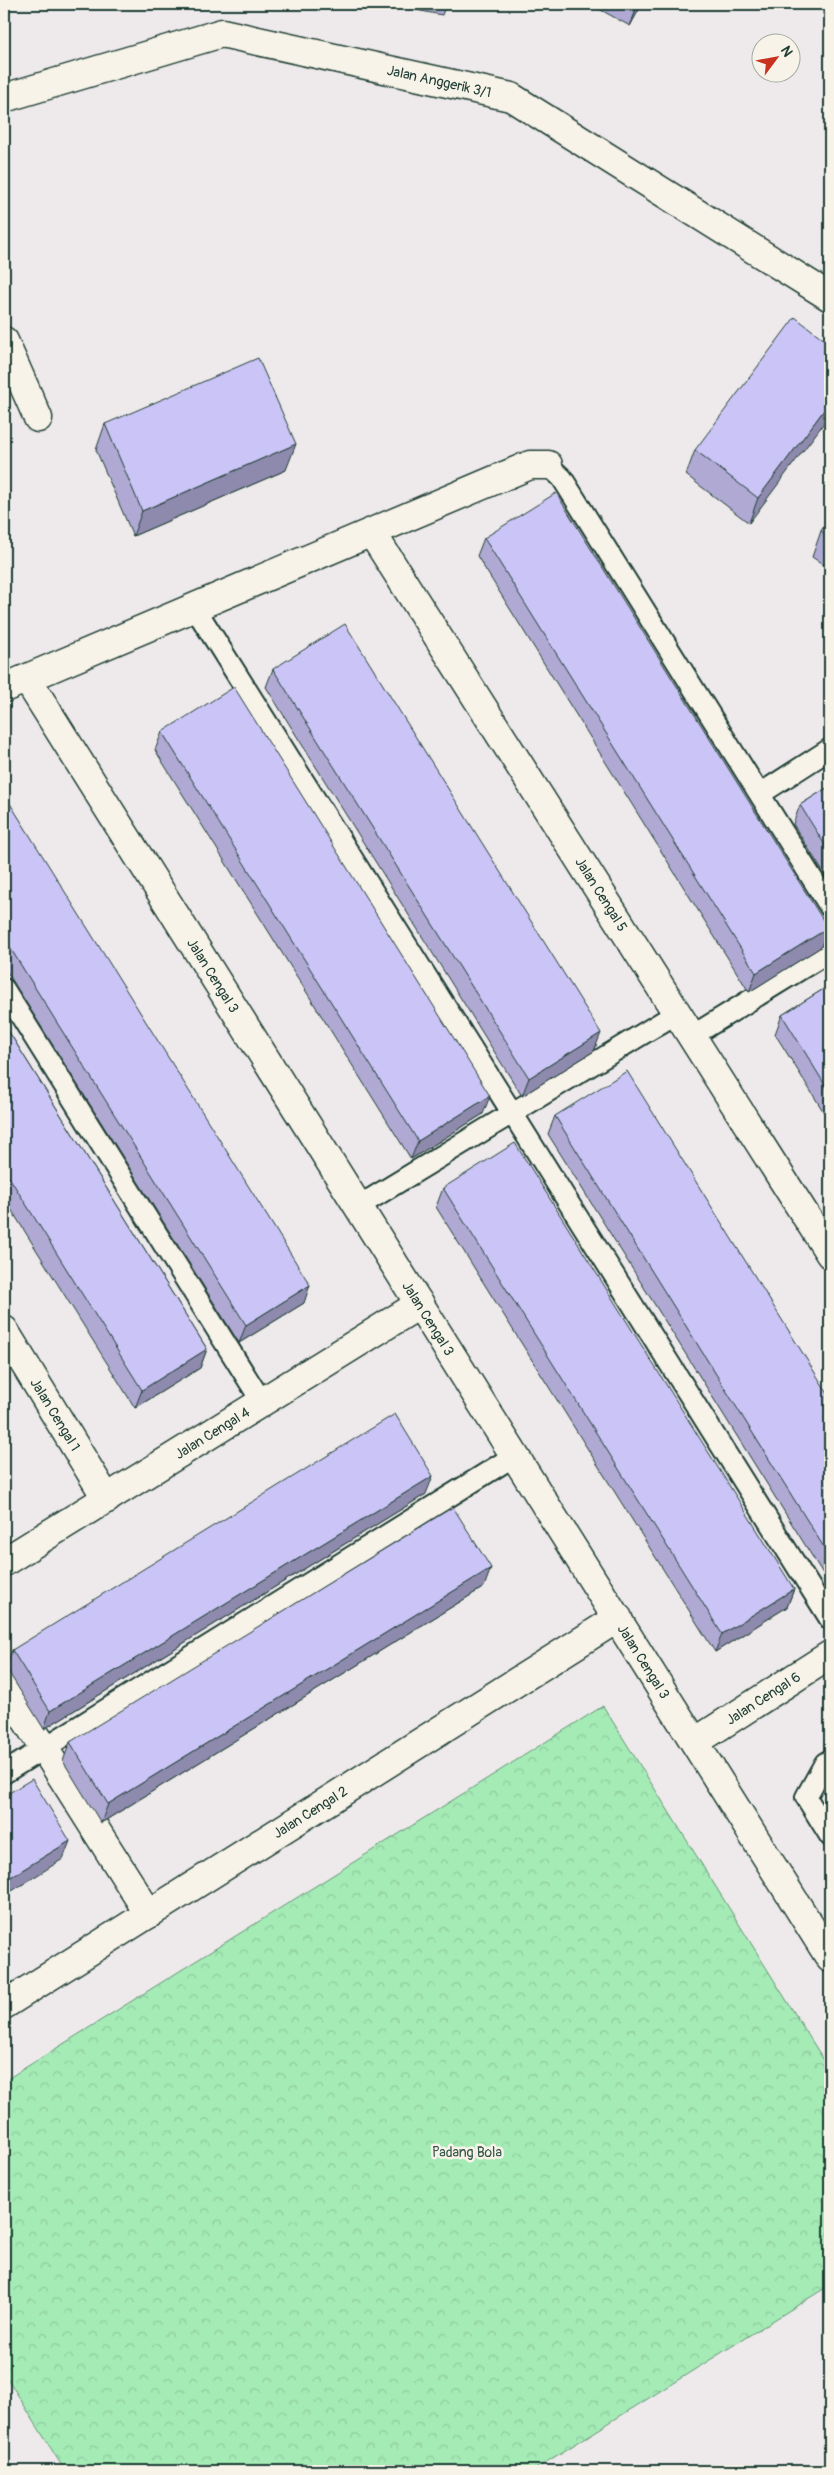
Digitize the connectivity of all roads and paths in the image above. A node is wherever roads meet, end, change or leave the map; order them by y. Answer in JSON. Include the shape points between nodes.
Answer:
{"nodes":[{"id":1,"x":4,"y":98,"type":"edge"},
{"id":2,"x":830,"y":297,"type":"edge"},
{"id":3,"x":4,"y":341,"type":"edge"},
{"id":4,"x":38,"y":418,"type":"dead end"},
{"id":5,"x":548,"y":465,"type":"joint"},
{"id":6,"x":372,"y":533,"type":"junction"},
{"id":7,"x":195,"y":608,"type":"junction"},
{"id":8,"x":15,"y":683,"type":"edge"},
{"id":9,"x":830,"y":750,"type":"edge"},
{"id":10,"x":760,"y":794,"type":"junction"},
{"id":11,"x":830,"y":907,"type":"edge"},
{"id":12,"x":830,"y":951,"type":"edge"},
{"id":13,"x":4,"y":989,"type":"edge"},
{"id":14,"x":677,"y":1013,"type":"junction"},
{"id":15,"x":692,"y":1036,"type":"junction"},
{"id":16,"x":512,"y":1112,"type":"junction"},
{"id":17,"x":359,"y":1206,"type":"junction"},
{"id":18,"x":830,"y":1254,"type":"edge"},
{"id":19,"x":420,"y":1304,"type":"junction"},
{"id":20,"x":4,"y":1330,"type":"edge"},
{"id":21,"x":262,"y":1402,"type":"junction"},
{"id":22,"x":514,"y":1456,"type":"junction"},
{"id":23,"x":107,"y":1499,"type":"junction"},
{"id":24,"x":4,"y":1562,"type":"edge"},
{"id":25,"x":618,"y":1618,"type":"junction"},
{"id":26,"x":830,"y":1619,"type":"edge"},
{"id":27,"x":830,"y":1655,"type":"edge"},
{"id":28,"x":4,"y":1685,"type":"edge"},
{"id":29,"x":695,"y":1742,"type":"junction"},
{"id":30,"x":43,"y":1748,"type":"junction"},
{"id":31,"x":830,"y":1760,"type":"edge"},
{"id":32,"x":4,"y":1773,"type":"edge"},
{"id":33,"x":830,"y":1836,"type":"edge"},
{"id":34,"x":149,"y":1914,"type":"junction"},
{"id":35,"x":830,"y":1958,"type":"edge"},
{"id":36,"x":4,"y":2005,"type":"edge"}],
"edges":[{"from":1,"to":2,"type":"street","name":"Jalan Anggerik 3/1","via":[[222,33],[511,97]]},
{"from":3,"to":4,"type":"street"},
{"from":5,"to":6,"type":"street","via":[[530,465]]},
{"from":5,"to":10,"type":"lane","via":[[562,478]]},
{"from":6,"to":7,"type":"street"},
{"from":6,"to":14,"type":"street","name":"Jalan Cengal 5"},
{"from":7,"to":8,"type":"street"},
{"from":7,"to":16,"type":"lane"},
{"from":8,"to":17,"type":"street","name":"Jalan Cengal 3"},
{"from":9,"to":10,"type":"lane"},
{"from":10,"to":11,"type":"lane"},
{"from":12,"to":15,"type":"lane"},
{"from":13,"to":21,"type":"lane"},
{"from":14,"to":15,"type":"street","name":"Jalan Cengal 5"},
{"from":14,"to":16,"type":"lane"},
{"from":15,"to":18,"type":"street","name":"Jalan Cengal 5"},
{"from":16,"to":17,"type":"lane"},
{"from":16,"to":26,"type":"lane"},
{"from":17,"to":19,"type":"street","name":"Jalan Cengal 3"},
{"from":19,"to":21,"type":"street","name":"Jalan Cengal 4"},
{"from":19,"to":22,"type":"street","name":"Jalan Cengal 3"},
{"from":20,"to":23,"type":"street","name":"Jalan Cengal 1"},
{"from":21,"to":23,"type":"street","name":"Jalan Cengal 4"},
{"from":22,"to":25,"type":"street","name":"Jalan Cengal 3"},
{"from":22,"to":30,"type":"lane"},
{"from":23,"to":24,"type":"street","name":"Jalan Cengal 4"},
{"from":25,"to":29,"type":"street","name":"Jalan Cengal 3"},
{"from":25,"to":34,"type":"street","name":"Jalan Cengal 2"},
{"from":27,"to":29,"type":"street","name":"Jalan Cengal 6"},
{"from":28,"to":30,"type":"street"},
{"from":29,"to":35,"type":"street","name":"Jalan Cengal 3"},
{"from":30,"to":32,"type":"lane"},
{"from":30,"to":34,"type":"street"},
{"from":31,"to":33,"type":"lane","via":[[825,1762],[806,1797]]},
{"from":34,"to":36,"type":"street","name":"Jalan Cengal 2"}]}
